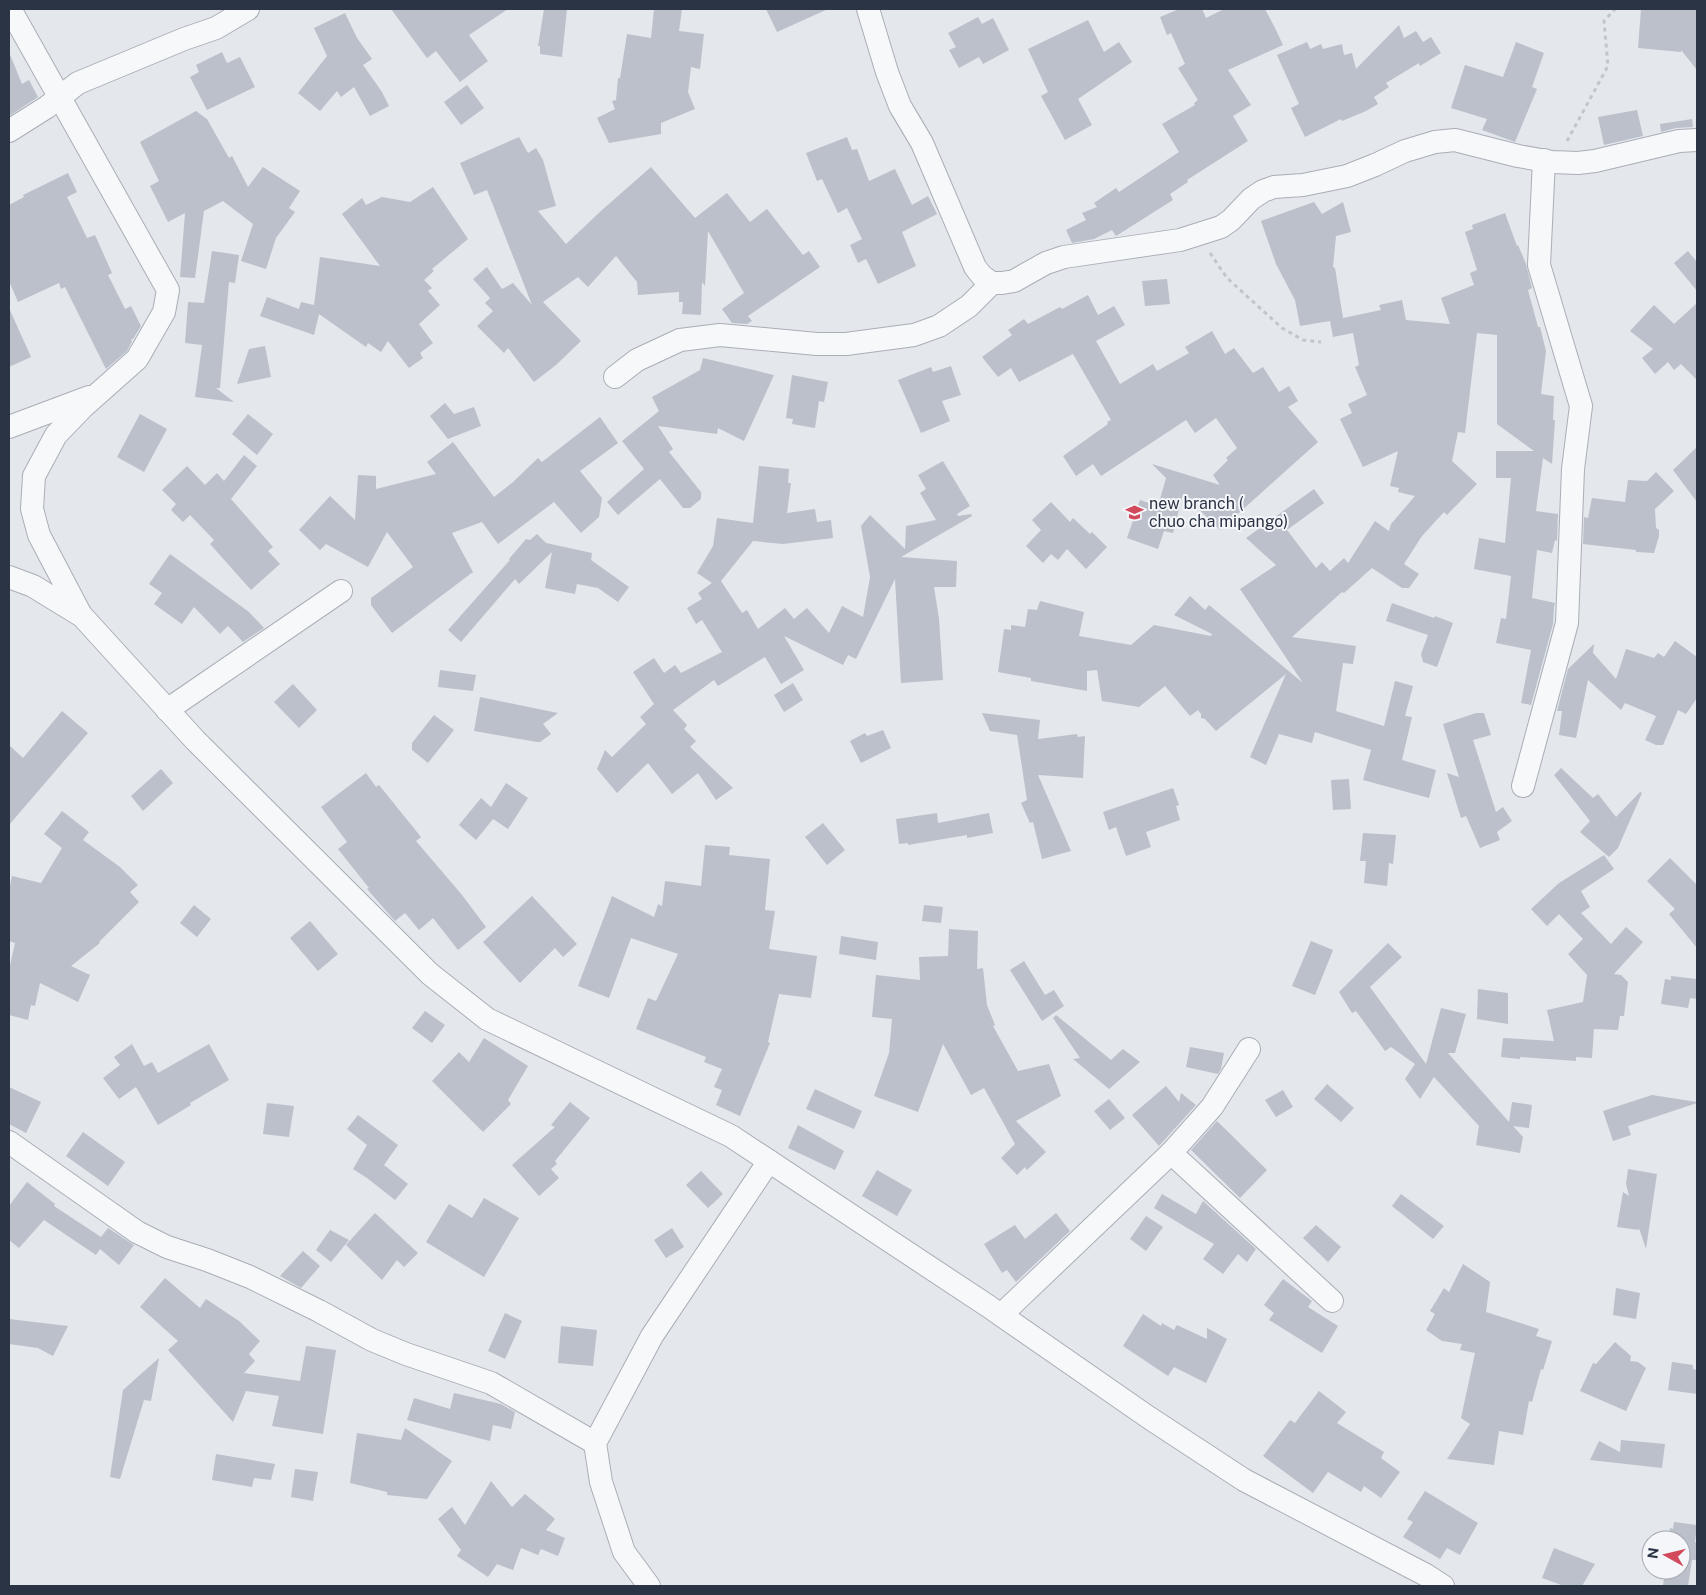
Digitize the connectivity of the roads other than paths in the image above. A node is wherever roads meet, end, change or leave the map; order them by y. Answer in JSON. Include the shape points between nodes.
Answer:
{"nodes":[{"id":1,"x":10,"y":9,"type":"edge"},
{"id":2,"x":248,"y":9,"type":"edge"},
{"id":3,"x":868,"y":9,"type":"edge"},
{"id":4,"x":59,"y":97,"type":"junction"},
{"id":5,"x":9,"y":131,"type":"edge"},
{"id":6,"x":1697,"y":140,"type":"edge"},
{"id":7,"x":1548,"y":161,"type":"junction"},
{"id":8,"x":992,"y":283,"type":"junction"},
{"id":9,"x":615,"y":378,"type":"dead end"},
{"id":10,"x":97,"y":394,"type":"junction"},
{"id":11,"x":9,"y":427,"type":"edge"},
{"id":12,"x":9,"y":577,"type":"edge"},
{"id":13,"x":341,"y":591,"type":"dead end"},
{"id":14,"x":82,"y":616,"type":"junction"},
{"id":15,"x":167,"y":710,"type":"junction"},
{"id":16,"x":1523,"y":786,"type":"dead end"},
{"id":17,"x":1249,"y":1049,"type":"dead end"},
{"id":18,"x":9,"y":1142,"type":"edge"},
{"id":19,"x":1171,"y":1153,"type":"junction"},
{"id":20,"x":769,"y":1161,"type":"junction"},
{"id":21,"x":1332,"y":1300,"type":"dead end"},
{"id":22,"x":1001,"y":1315,"type":"junction"},
{"id":23,"x":595,"y":1443,"type":"junction"},
{"id":24,"x":649,"y":1586,"type":"edge"},
{"id":25,"x":1443,"y":1586,"type":"edge"}],
"edges":[{"from":1,"to":4,"type":"street"},
{"from":2,"to":4,"type":"street","via":[[216,28],[78,83]]},
{"from":3,"to":8,"type":"street","via":[[878,48],[900,106],[922,143],[975,267]]},
{"from":4,"to":5,"type":"street"},
{"from":4,"to":10,"type":"street","via":[[168,290],[164,312],[137,358]]},
{"from":6,"to":7,"type":"street","via":[[1679,141],[1595,161]]},
{"from":7,"to":8,"type":"street","via":[[1455,140],[1436,142],[1405,151],[1347,176],[1263,191],[1221,227],[1180,240],[1064,257],[1014,281]]},
{"from":7,"to":16,"type":"street","via":[[1539,265],[1580,406],[1573,469],[1567,623]]},
{"from":8,"to":9,"type":"street","via":[[969,306],[939,326],[914,335],[846,344],[720,335],[680,340],[637,360]]},
{"from":10,"to":11,"type":"street"},
{"from":10,"to":14,"type":"street","via":[[56,435],[34,476],[32,509],[39,535]]},
{"from":12,"to":14,"type":"street","via":[[33,586]]},
{"from":13,"to":15,"type":"street"},
{"from":14,"to":15,"type":"street"},
{"from":15,"to":20,"type":"street","via":[[430,974],[487,1019],[732,1136]]},
{"from":17,"to":19,"type":"street","via":[[1212,1107]]},
{"from":18,"to":23,"type":"street","via":[[137,1232],[167,1247],[250,1277],[372,1340],[491,1383]]},
{"from":19,"to":21,"type":"street"},
{"from":19,"to":22,"type":"street"},
{"from":20,"to":22,"type":"street"},
{"from":20,"to":23,"type":"street","via":[[652,1336]]},
{"from":22,"to":25,"type":"street","via":[[1244,1480]]},
{"from":23,"to":24,"type":"street","via":[[602,1482],[624,1552]]}]}
